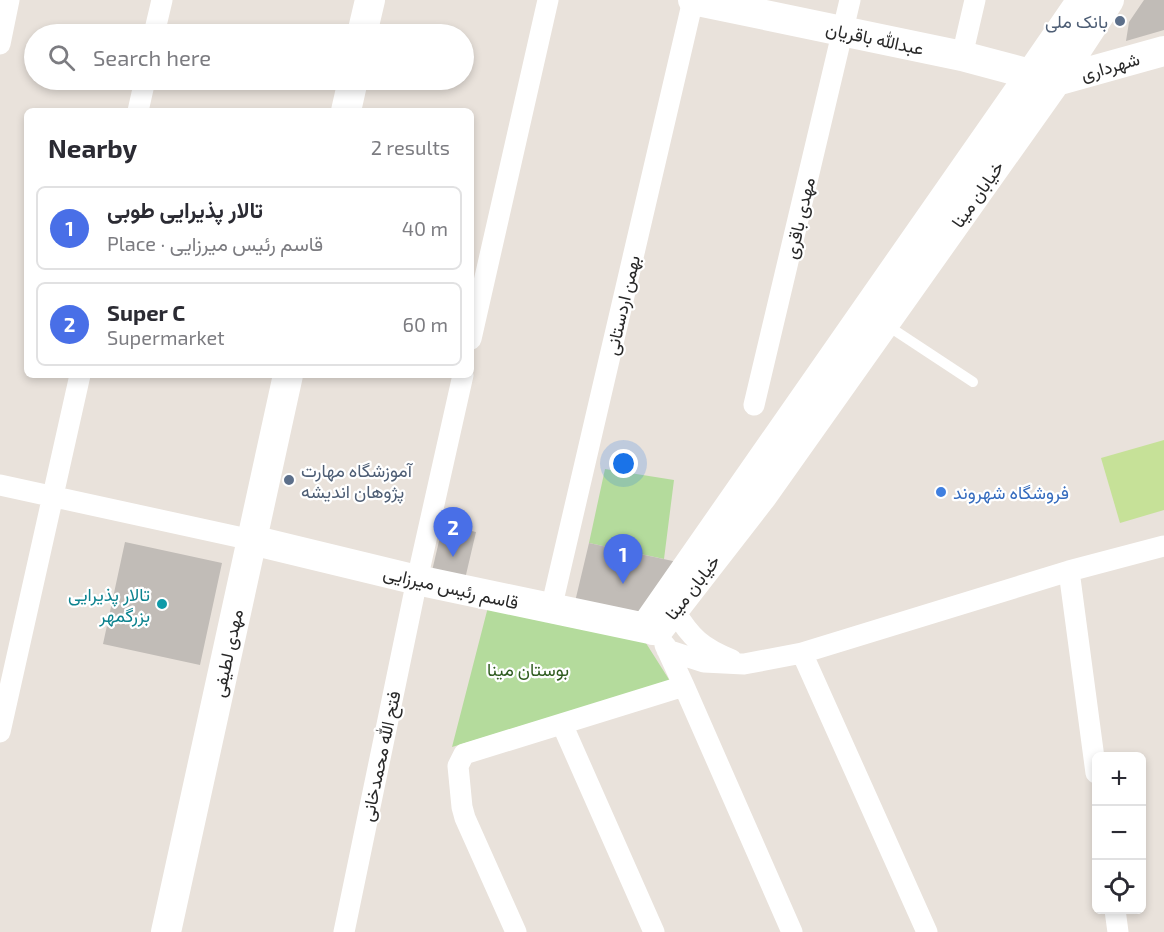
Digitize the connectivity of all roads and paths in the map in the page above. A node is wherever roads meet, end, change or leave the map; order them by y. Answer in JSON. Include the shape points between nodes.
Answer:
{"nodes":[{"id":1,"x":9,"y":0,"type":"edge"},
{"id":2,"x":162,"y":0,"type":"edge"},
{"id":3,"x":370,"y":0,"type":"edge"},
{"id":4,"x":548,"y":0,"type":"edge"},
{"id":5,"x":693,"y":0,"type":"edge"},
{"id":6,"x":850,"y":0,"type":"edge"},
{"id":7,"x":975,"y":0,"type":"edge"},
{"id":8,"x":1082,"y":0,"type":"edge"},
{"id":9,"x":1109,"y":0,"type":"edge"},
{"id":10,"x":156,"y":24,"type":"edge"},
{"id":11,"x":364,"y":24,"type":"edge"},
{"id":12,"x":844,"y":32,"type":"junction"},
{"id":13,"x":0,"y":44,"type":"edge"},
{"id":14,"x":1164,"y":51,"type":"edge"},
{"id":15,"x":962,"y":56,"type":"junction"},
{"id":16,"x":1044,"y":77,"type":"junction"},
{"id":17,"x":142,"y":90,"type":"edge"},
{"id":18,"x":351,"y":90,"type":"edge"},
{"id":19,"x":139,"y":108,"type":"edge"},
{"id":20,"x":347,"y":108,"type":"edge"},
{"id":21,"x":885,"y":324,"type":"junction"},
{"id":22,"x":474,"y":326,"type":"edge"},
{"id":23,"x":79,"y":378,"type":"edge"},
{"id":24,"x":287,"y":378,"type":"edge"},
{"id":25,"x":462,"y":378,"type":"edge"},
{"id":26,"x":973,"y":382,"type":"dead end"},
{"id":27,"x":754,"y":405,"type":"dead end"},
{"id":28,"x":0,"y":485,"type":"edge"},
{"id":29,"x":53,"y":497,"type":"junction"},
{"id":30,"x":252,"y":540,"type":"junction"},
{"id":31,"x":1164,"y":546,"type":"edge"},
{"id":32,"x":1069,"y":571,"type":"junction"},
{"id":33,"x":417,"y":580,"type":"junction"},
{"id":34,"x":551,"y":609,"type":"junction"},
{"id":35,"x":662,"y":630,"type":"junction"},
{"id":36,"x":802,"y":652,"type":"junction"},
{"id":37,"x":744,"y":664,"type":"junction"},
{"id":38,"x":684,"y":686,"type":"junction"},
{"id":39,"x":561,"y":724,"type":"junction"},
{"id":40,"x":0,"y":732,"type":"edge"},
{"id":41,"x":1093,"y":752,"type":"edge"},
{"id":42,"x":1116,"y":914,"type":"edge"},
{"id":43,"x":166,"y":932,"type":"edge"},
{"id":44,"x":344,"y":932,"type":"edge"},
{"id":45,"x":516,"y":932,"type":"edge"},
{"id":46,"x":654,"y":932,"type":"edge"},
{"id":47,"x":792,"y":932,"type":"edge"},
{"id":48,"x":927,"y":932,"type":"edge"},
{"id":49,"x":1118,"y":932,"type":"edge"}],
"edges":[{"from":1,"to":13,"type":"street"},
{"from":2,"to":10,"type":"street"},
{"from":3,"to":11,"type":"street"},
{"from":4,"to":22,"type":"street"},
{"from":5,"to":12,"type":"street","name":"عبدالله باقریان"},
{"from":5,"to":34,"type":"street","name":"بهمن اردستانی"},
{"from":6,"to":12,"type":"street","name":"مهدی باقری"},
{"from":7,"to":15,"type":"street"},
{"from":8,"to":16,"type":"street","name":"خیابان مینا"},
{"from":9,"to":16,"type":"street","name":"خیابان مینا"},
{"from":12,"to":15,"type":"street","name":"عبدالله باقریان"},
{"from":12,"to":27,"type":"street","name":"مهدی باقری"},
{"from":14,"to":16,"type":"street","name":"شهرداری"},
{"from":15,"to":16,"type":"street","name":"عبدالله باقریان"},
{"from":16,"to":21,"type":"street","name":"خیابان مینا"},
{"from":16,"to":35,"type":"street","name":"خیابان مینا","via":[[649,622],[648,626]]},
{"from":17,"to":19,"type":"street"},
{"from":18,"to":20,"type":"street"},
{"from":21,"to":26,"type":"lane"},
{"from":21,"to":35,"type":"street","name":"خیابان مینا"},
{"from":23,"to":29,"type":"street"},
{"from":24,"to":30,"type":"street","name":"مهدی لطیفی"},
{"from":25,"to":33,"type":"street","name":"فتح الله محمدخانی"},
{"from":28,"to":29,"type":"street"},
{"from":29,"to":30,"type":"street"},
{"from":29,"to":40,"type":"street"},
{"from":30,"to":33,"type":"street","name":"قاسم رئیس میرزایی"},
{"from":30,"to":43,"type":"street","name":"مهدی لطیفی"},
{"from":31,"to":32,"type":"street"},
{"from":32,"to":36,"type":"street"},
{"from":32,"to":41,"type":"street"},
{"from":33,"to":34,"type":"street","name":"قاسم رئیس میرزایی"},
{"from":33,"to":44,"type":"street","name":"فتح الله محمدخانی"},
{"from":34,"to":35,"type":"street","name":"قاسم رئیس میرزایی"},
{"from":35,"to":37,"type":"street","via":[[704,662]]},
{"from":35,"to":37,"type":"street","via":[[685,628],[709,649]]},
{"from":35,"to":38,"type":"street"},
{"from":36,"to":37,"type":"street"},
{"from":36,"to":48,"type":"street"},
{"from":38,"to":39,"type":"street"},
{"from":38,"to":47,"type":"street"},
{"from":39,"to":45,"type":"street","via":[[464,754],[458,766],[465,818]]},
{"from":39,"to":46,"type":"street"},
{"from":42,"to":49,"type":"street"}]}
